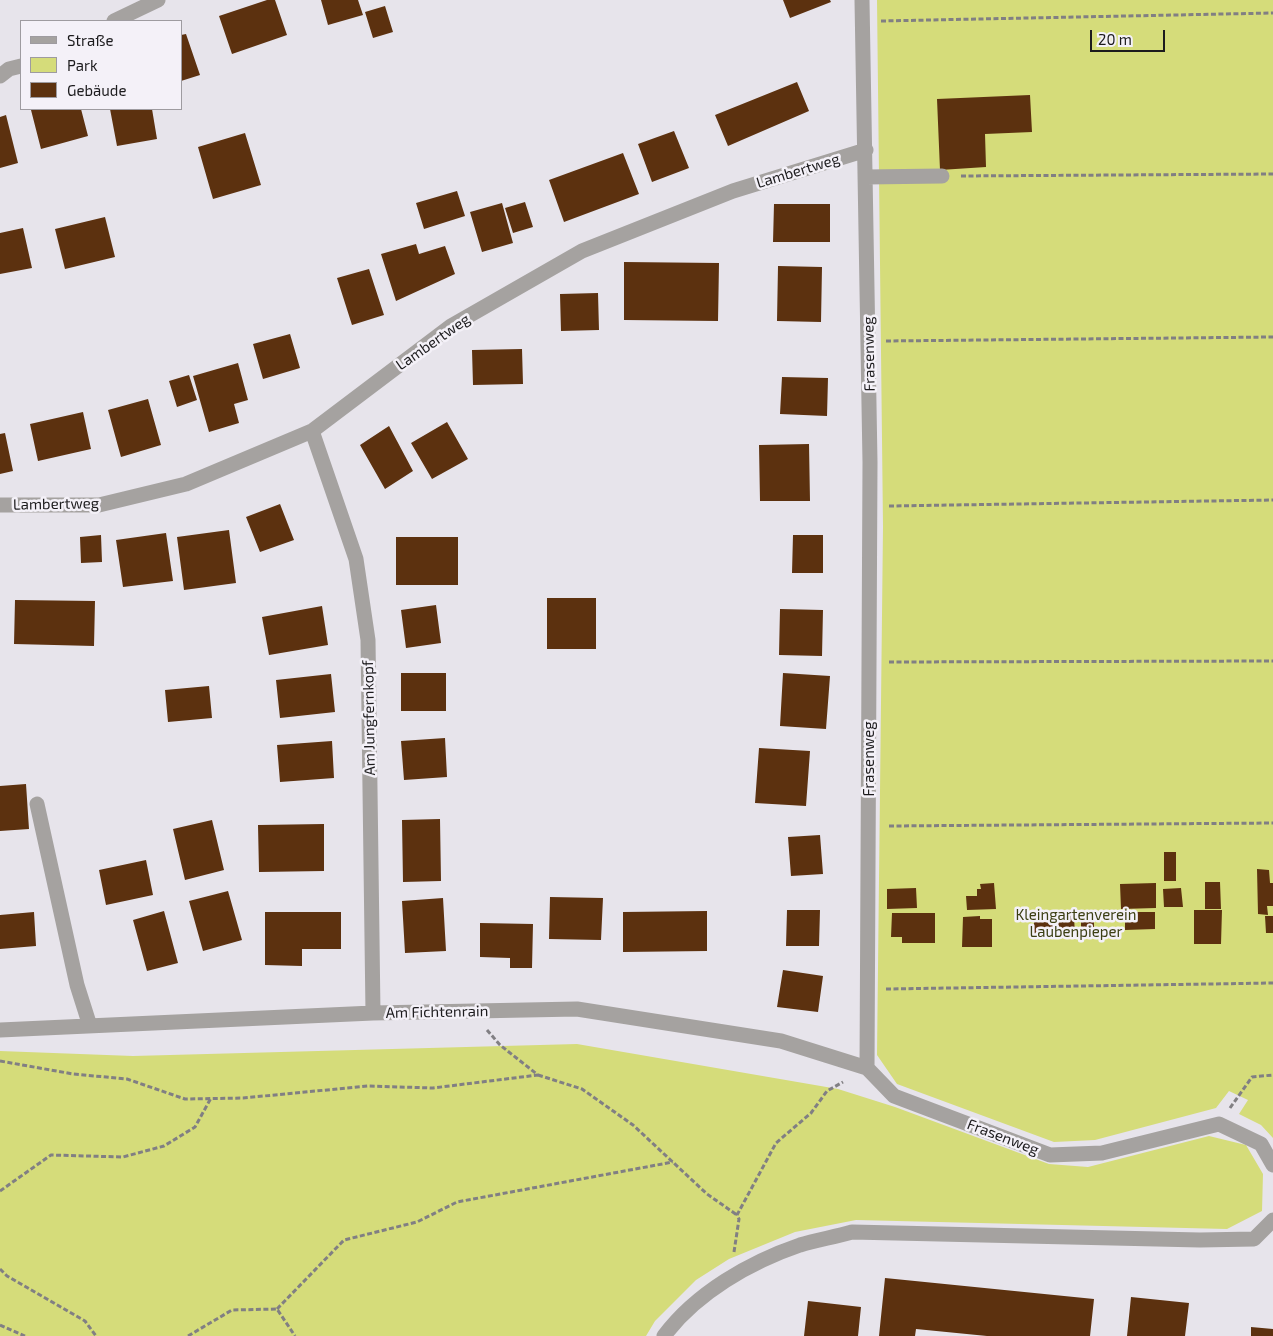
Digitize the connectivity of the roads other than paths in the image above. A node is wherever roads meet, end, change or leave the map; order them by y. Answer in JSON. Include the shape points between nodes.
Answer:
{"nodes":[{"id":1,"x":158,"y":0,"type":"edge"},
{"id":2,"x":862,"y":0,"type":"edge"},
{"id":3,"x":116,"y":20,"type":"edge"},
{"id":4,"x":20,"y":66,"type":"edge"},
{"id":5,"x":0,"y":76,"type":"edge"},
{"id":6,"x":866,"y":150,"type":"junction"},
{"id":7,"x":942,"y":176,"type":"road end"},
{"id":8,"x":866,"y":177,"type":"junction"},
{"id":9,"x":312,"y":431,"type":"junction"},
{"id":10,"x":0,"y":505,"type":"edge"},
{"id":11,"x":37,"y":804,"type":"dead end"},
{"id":12,"x":373,"y":1013,"type":"junction"},
{"id":13,"x":90,"y":1026,"type":"junction"},
{"id":14,"x":0,"y":1030,"type":"edge"},
{"id":15,"x":867,"y":1068,"type":"junction"},
{"id":16,"x":1273,"y":1165,"type":"edge"},
{"id":17,"x":1273,"y":1220,"type":"edge"},
{"id":18,"x":664,"y":1336,"type":"edge"}],
"edges":[{"from":1,"to":3,"type":"street"},
{"from":2,"to":6,"type":"street","name":"Frasenweg"},
{"from":4,"to":5,"type":"street","via":[[10,68]]},
{"from":6,"to":8,"type":"street","name":"Frasenweg"},
{"from":6,"to":9,"type":"street","name":"Lambertweg","via":[[733,191],[582,250],[451,326]]},
{"from":7,"to":8,"type":"street"},
{"from":8,"to":15,"type":"street","name":"Frasenweg","via":[[870,506]]},
{"from":9,"to":10,"type":"street","name":"Lambertweg","via":[[186,484],[99,505]]},
{"from":9,"to":12,"type":"street","name":"Am Jungfernkopf","via":[[356,560],[368,640]]},
{"from":11,"to":13,"type":"street","via":[[77,985]]},
{"from":12,"to":13,"type":"street","name":"Am Fichtenrain"},
{"from":12,"to":15,"type":"street","name":"Am Fichtenrain","via":[[577,1009],[781,1041]]},
{"from":13,"to":14,"type":"street","name":"Am Fichtenrain"},
{"from":15,"to":16,"type":"street","name":"Frasenweg","via":[[894,1096],[1050,1155],[1102,1154],[1219,1124],[1261,1144]]},
{"from":17,"to":18,"type":"street","via":[[1254,1239],[852,1232],[799,1246],[730,1277],[684,1313]]}]}
